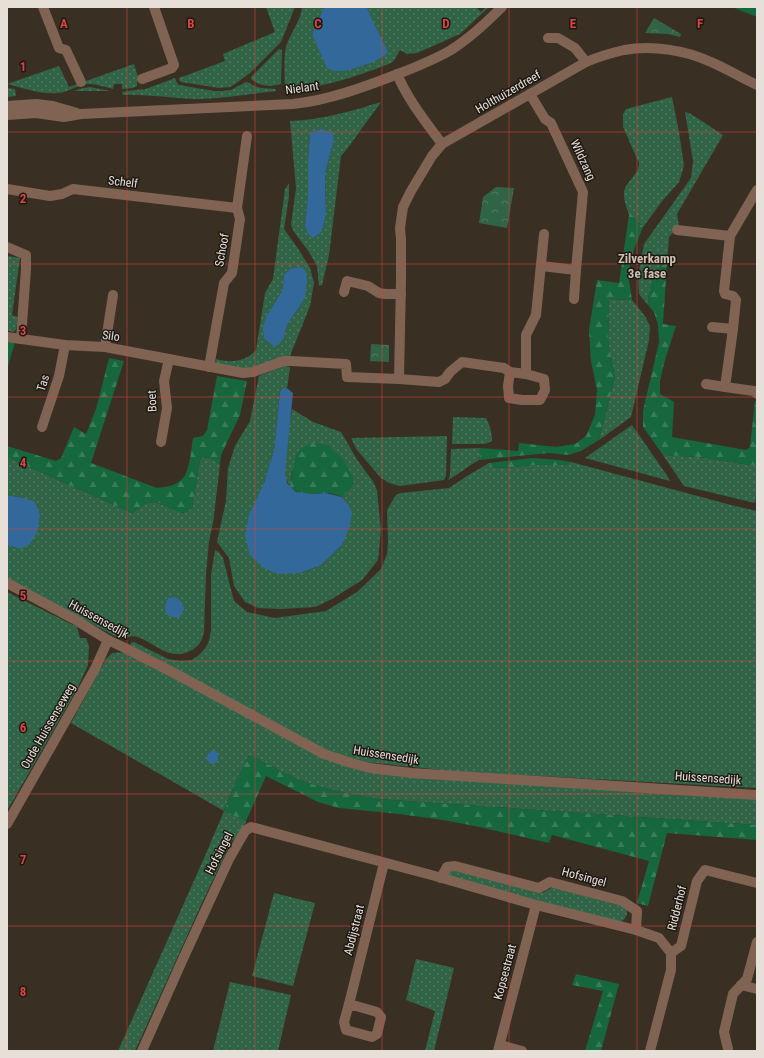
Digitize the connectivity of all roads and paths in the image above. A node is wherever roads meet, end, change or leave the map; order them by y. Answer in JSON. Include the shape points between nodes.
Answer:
{"nodes":[{"id":1,"x":43,"y":7,"type":"edge"},
{"id":2,"x":154,"y":7,"type":"edge"},
{"id":3,"x":502,"y":7,"type":"edge"},
{"id":4,"x":548,"y":38,"type":"dead end"},
{"id":5,"x":586,"y":62,"type":"junction"},
{"id":6,"x":397,"y":74,"type":"junction"},
{"id":7,"x":142,"y":79,"type":"dead end"},
{"id":8,"x":81,"y":82,"type":"dead end"},
{"id":9,"x":757,"y":85,"type":"edge"},
{"id":10,"x":530,"y":94,"type":"junction"},
{"id":11,"x":7,"y":106,"type":"edge"},
{"id":12,"x":81,"y":114,"type":"junction"},
{"id":13,"x":7,"y":115,"type":"edge"},
{"id":14,"x":247,"y":136,"type":"dead end"},
{"id":15,"x":442,"y":144,"type":"junction"},
{"id":16,"x":7,"y":189,"type":"edge"},
{"id":17,"x":757,"y":190,"type":"edge"},
{"id":18,"x":236,"y":208,"type":"junction"},
{"id":19,"x":678,"y":230,"type":"dead end"},
{"id":20,"x":544,"y":234,"type":"dead end"},
{"id":21,"x":730,"y":236,"type":"junction"},
{"id":22,"x":7,"y":247,"type":"edge"},
{"id":23,"x":541,"y":266,"type":"junction"},
{"id":24,"x":576,"y":270,"type":"junction"},
{"id":25,"x":344,"y":292,"type":"dead end"},
{"id":26,"x":401,"y":294,"type":"junction"},
{"id":27,"x":113,"y":296,"type":"dead end"},
{"id":28,"x":574,"y":299,"type":"dead end"},
{"id":29,"x":712,"y":327,"type":"dead end"},
{"id":30,"x":733,"y":329,"type":"junction"},
{"id":31,"x":7,"y":337,"type":"edge"},
{"id":32,"x":21,"y":339,"type":"junction"},
{"id":33,"x":65,"y":345,"type":"junction"},
{"id":34,"x":105,"y":347,"type":"junction"},
{"id":35,"x":169,"y":359,"type":"junction"},
{"id":36,"x":210,"y":367,"type":"junction"},
{"id":37,"x":510,"y":372,"type":"junction"},
{"id":38,"x":526,"y":374,"type":"junction"},
{"id":39,"x":399,"y":379,"type":"junction"},
{"id":40,"x":706,"y":384,"type":"dead end"},
{"id":41,"x":725,"y":387,"type":"junction"},
{"id":42,"x":757,"y":394,"type":"edge"},
{"id":43,"x":42,"y":428,"type":"dead end"},
{"id":44,"x":161,"y":442,"type":"dead end"},
{"id":45,"x":7,"y":583,"type":"edge"},
{"id":46,"x":108,"y":640,"type":"junction"},
{"id":47,"x":757,"y":795,"type":"edge"},
{"id":48,"x":7,"y":824,"type":"edge"},
{"id":49,"x":384,"y":863,"type":"junction"},
{"id":50,"x":441,"y":878,"type":"junction"},
{"id":51,"x":757,"y":883,"type":"edge"},
{"id":52,"x":536,"y":905,"type":"junction"},
{"id":53,"x":636,"y":930,"type":"junction"},
{"id":54,"x":757,"y":942,"type":"edge"},
{"id":55,"x":671,"y":953,"type":"junction"},
{"id":56,"x":741,"y":985,"type":"junction"},
{"id":57,"x":757,"y":989,"type":"edge"},
{"id":58,"x":349,"y":1004,"type":"dead end"},
{"id":59,"x":499,"y":1048,"type":"edge"},
{"id":60,"x":142,"y":1051,"type":"edge"},
{"id":61,"x":522,"y":1051,"type":"edge"},
{"id":62,"x":650,"y":1051,"type":"edge"},
{"id":63,"x":728,"y":1051,"type":"edge"}],
"edges":[{"from":1,"to":8,"type":"street","via":[[59,48],[66,50]]},
{"from":2,"to":7,"type":"street","via":[[174,65]]},
{"from":3,"to":6,"type":"street","name":"Nielant","via":[[472,36],[451,50],[432,61]]},
{"from":4,"to":5,"type":"street","via":[[558,38],[575,48]]},
{"from":5,"to":9,"type":"street","name":"Holthuizerdreef","via":[[624,50],[661,49],[706,60]]},
{"from":5,"to":10,"type":"street","name":"Holthuizerdreef"},
{"from":6,"to":12,"type":"street","name":"Nielant","via":[[345,94],[302,103]]},
{"from":6,"to":15,"type":"street","via":[[402,87]]},
{"from":10,"to":15,"type":"street","name":"Holthuizerdreef"},
{"from":10,"to":24,"type":"street","name":"Wildzang","via":[[545,119],[551,123],[583,192]]},
{"from":11,"to":12,"type":"street","name":"Nielant","via":[[36,104]]},
{"from":12,"to":13,"type":"street","name":"Nielant","via":[[64,117],[36,113]]},
{"from":14,"to":18,"type":"street","name":"Schoof"},
{"from":15,"to":26,"type":"street","name":"Holthuizerdreef","via":[[432,156],[403,208],[400,228]]},
{"from":16,"to":18,"type":"street","name":"Schelf","via":[[50,196],[73,189]]},
{"from":17,"to":21,"type":"street"},
{"from":18,"to":36,"type":"street","name":"Schoof","via":[[240,219],[232,273],[224,283]]},
{"from":19,"to":21,"type":"street"},
{"from":20,"to":23,"type":"street"},
{"from":21,"to":30,"type":"street","via":[[724,291],[736,300]]},
{"from":22,"to":32,"type":"street","via":[[26,255]]},
{"from":23,"to":24,"type":"street"},
{"from":23,"to":38,"type":"street","via":[[536,315],[526,335]]},
{"from":24,"to":28,"type":"street","name":"Wildzang"},
{"from":25,"to":26,"type":"street","via":[[347,281],[368,286],[379,293]]},
{"from":26,"to":39,"type":"street","name":"Holthuizerdreef"},
{"from":27,"to":34,"type":"street"},
{"from":29,"to":30,"type":"street"},
{"from":30,"to":41,"type":"street"},
{"from":31,"to":32,"type":"street","name":"Silo"},
{"from":32,"to":33,"type":"street","name":"Silo"},
{"from":33,"to":34,"type":"street","name":"Silo"},
{"from":33,"to":43,"type":"street","name":"Tas","via":[[59,376]]},
{"from":34,"to":35,"type":"street","name":"Silo"},
{"from":35,"to":36,"type":"street","name":"Silo"},
{"from":35,"to":44,"type":"street","name":"Boet","via":[[164,381],[167,408]]},
{"from":36,"to":39,"type":"street","via":[[242,373],[284,362],[346,364],[347,377]]},
{"from":37,"to":38,"type":"street"},
{"from":37,"to":38,"type":"street","via":[[510,398],[540,400],[545,390],[544,379]]},
{"from":37,"to":39,"type":"street","via":[[504,368],[462,362],[439,382]]},
{"from":40,"to":41,"type":"street"},
{"from":41,"to":42,"type":"street","via":[[754,391]]},
{"from":45,"to":46,"type":"street","name":"Huissensedijk"},
{"from":46,"to":47,"type":"street","name":"Huissensedijk","via":[[324,754],[370,768],[412,773]]},
{"from":46,"to":48,"type":"street","name":"Oude Huissenseweg","via":[[95,669]]},
{"from":49,"to":50,"type":"street","name":"Hofsingel"},
{"from":49,"to":58,"type":"street","name":"Abdijstraat"},
{"from":49,"to":60,"type":"street","name":"Hofsingel","via":[[250,827],[229,859]]},
{"from":50,"to":52,"type":"street","name":"Hofsingel"},
{"from":50,"to":53,"type":"street","name":"Hofsingel","via":[[447,867],[455,866],[539,888],[550,882],[622,901],[637,911]]},
{"from":51,"to":55,"type":"street","name":"Ridderhof","via":[[705,870],[697,880],[682,946]]},
{"from":52,"to":53,"type":"street","name":"Hofsingel"},
{"from":52,"to":59,"type":"street","name":"Kopsestraat"},
{"from":53,"to":55,"type":"street","name":"Hofsingel","via":[[659,938]]},
{"from":54,"to":56,"type":"street","via":[[747,979]]},
{"from":55,"to":62,"type":"street","via":[[671,970]]},
{"from":56,"to":57,"type":"street"},
{"from":56,"to":63,"type":"street","via":[[733,994],[724,1032]]},
{"from":59,"to":61,"type":"street","name":"Kopsestraat"}]}
